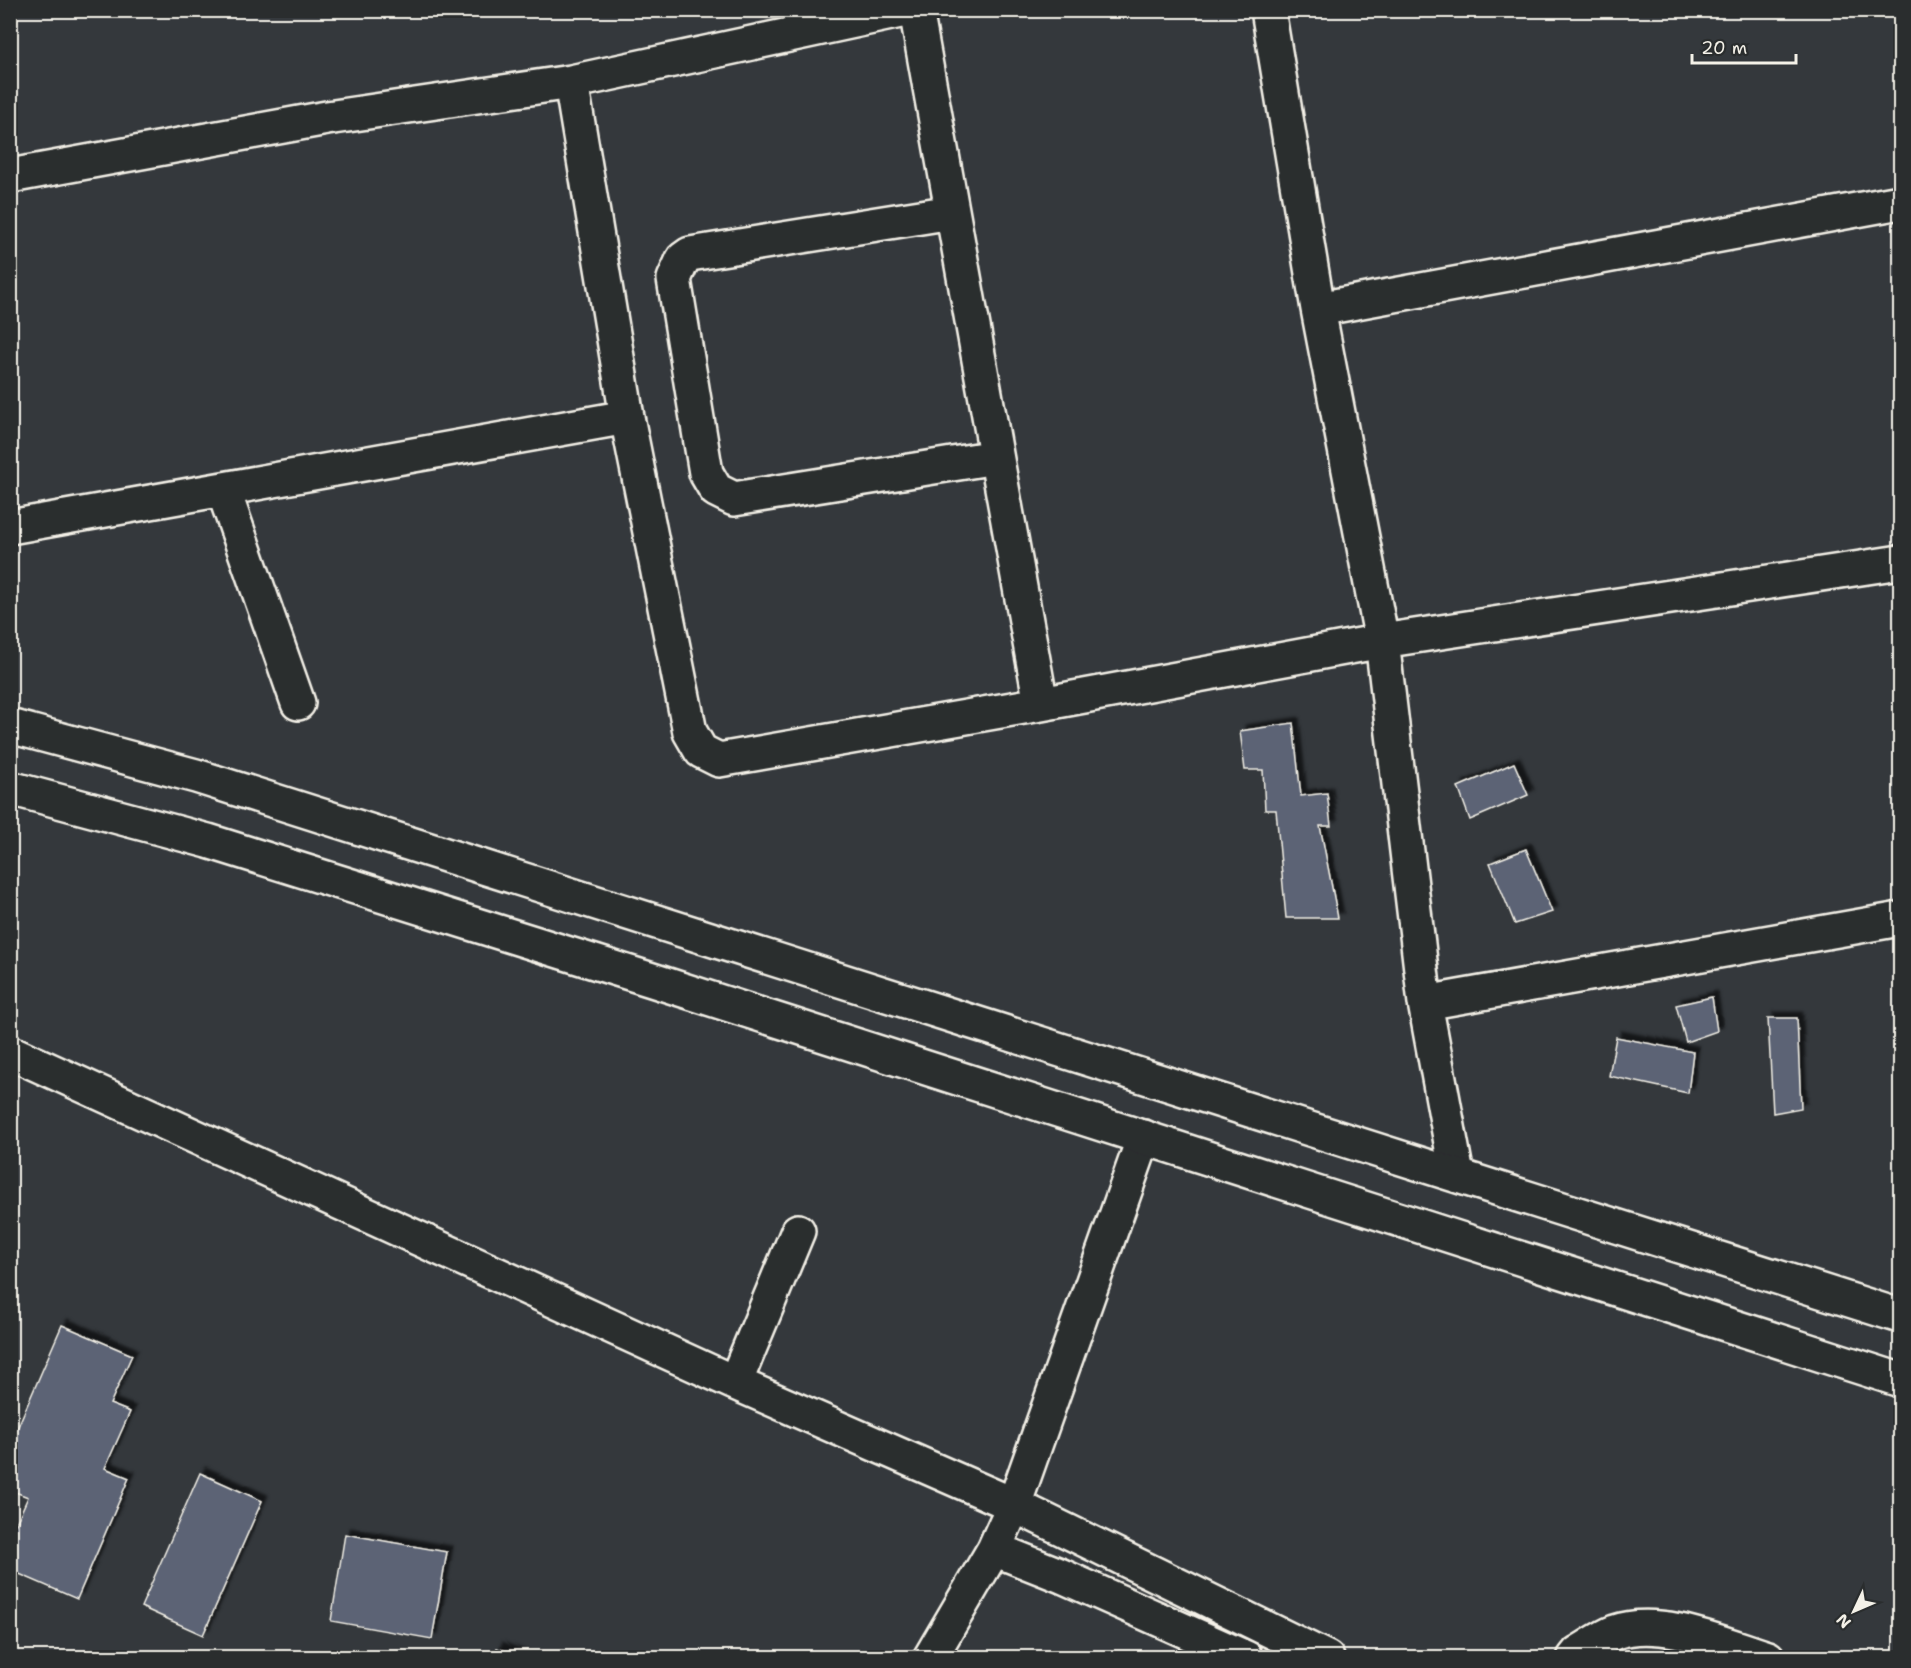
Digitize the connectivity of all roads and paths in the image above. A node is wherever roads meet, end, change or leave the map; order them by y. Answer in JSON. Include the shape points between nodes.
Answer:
{"nodes":[{"id":1,"x":905,"y":10,"type":"edge"},
{"id":2,"x":916,"y":10,"type":"edge"},
{"id":3,"x":1268,"y":10,"type":"edge"},
{"id":4,"x":571,"y":82,"type":"junction"},
{"id":5,"x":10,"y":176,"type":"edge"},
{"id":6,"x":1900,"y":202,"type":"edge"},
{"id":7,"x":952,"y":212,"type":"junction"},
{"id":8,"x":1318,"y":309,"type":"junction"},
{"id":9,"x":627,"y":417,"type":"junction"},
{"id":10,"x":996,"y":457,"type":"junction"},
{"id":11,"x":222,"y":489,"type":"junction"},
{"id":12,"x":10,"y":527,"type":"edge"},
{"id":13,"x":1900,"y":561,"type":"edge"},
{"id":14,"x":1382,"y":641,"type":"junction"},
{"id":15,"x":298,"y":703,"type":"dead end"},
{"id":16,"x":1041,"y":704,"type":"junction"},
{"id":17,"x":10,"y":726,"type":"edge"},
{"id":18,"x":10,"y":788,"type":"edge"},
{"id":19,"x":1900,"y":919,"type":"edge"},
{"id":20,"x":1425,"y":1003,"type":"junction"},
{"id":21,"x":10,"y":1052,"type":"edge"},
{"id":22,"x":1143,"y":1137,"type":"junction"},
{"id":23,"x":1457,"y":1175,"type":"junction"},
{"id":24,"x":798,"y":1231,"type":"dead end"},
{"id":25,"x":1900,"y":1316,"type":"edge"},
{"id":26,"x":1900,"y":1380,"type":"edge"},
{"id":27,"x":735,"y":1383,"type":"junction"},
{"id":28,"x":1014,"y":1506,"type":"junction"},
{"id":29,"x":994,"y":1548,"type":"junction"},
{"id":30,"x":930,"y":1658,"type":"edge"},
{"id":31,"x":1246,"y":1658,"type":"edge"},
{"id":32,"x":1327,"y":1658,"type":"edge"},
{"id":33,"x":1574,"y":1658,"type":"edge"},
{"id":34,"x":1768,"y":1658,"type":"edge"}],
"edges":[{"from":1,"to":4,"type":"street"},
{"from":2,"to":7,"type":"street"},
{"from":3,"to":8,"type":"street"},
{"from":4,"to":5,"type":"street","via":[[327,118]]},
{"from":4,"to":9,"type":"street"},
{"from":6,"to":8,"type":"street"},
{"from":7,"to":10,"type":"street"},
{"from":7,"to":10,"type":"street","via":[[690,254],[683,259],[674,279],[706,473],[716,490],[734,499]]},
{"from":8,"to":14,"type":"street"},
{"from":9,"to":11,"type":"street"},
{"from":9,"to":16,"type":"street","via":[[690,732],[701,751],[718,760]]},
{"from":10,"to":16,"type":"street"},
{"from":11,"to":12,"type":"street"},
{"from":11,"to":15,"type":"street"},
{"from":13,"to":14,"type":"street"},
{"from":14,"to":16,"type":"street"},
{"from":14,"to":20,"type":"street"},
{"from":17,"to":23,"type":"street","via":[[196,776]]},
{"from":18,"to":22,"type":"street","via":[[208,841]]},
{"from":19,"to":20,"type":"street"},
{"from":20,"to":23,"type":"street"},
{"from":21,"to":27,"type":"street"},
{"from":22,"to":26,"type":"street"},
{"from":22,"to":28,"type":"street"},
{"from":23,"to":25,"type":"street"},
{"from":24,"to":27,"type":"street"},
{"from":27,"to":28,"type":"street"},
{"from":28,"to":29,"type":"street"},
{"from":28,"to":32,"type":"street"},
{"from":29,"to":30,"type":"street"},
{"from":29,"to":31,"type":"street"},
{"from":33,"to":34,"type":"street","via":[[1615,1632],[1654,1626]]}]}
